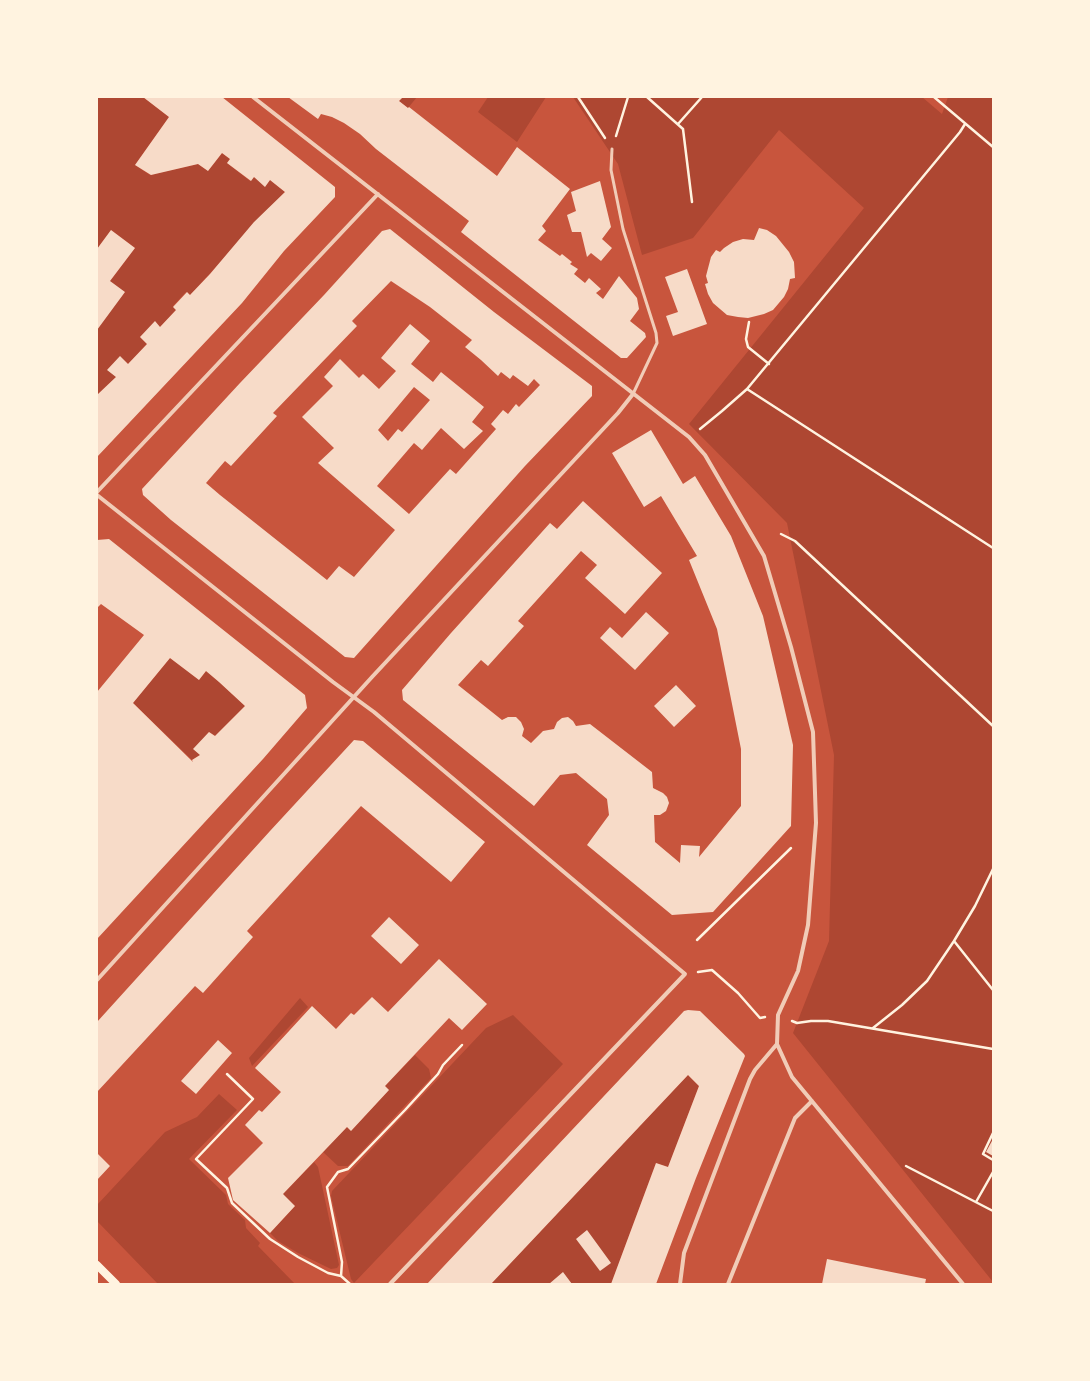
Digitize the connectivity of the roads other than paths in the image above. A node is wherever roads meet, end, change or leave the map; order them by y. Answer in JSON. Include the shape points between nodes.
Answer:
{"nodes":[{"id":1,"x":253,"y":97,"type":"edge"},
{"id":2,"x":612,"y":149,"type":"road end"},
{"id":3,"x":378,"y":194,"type":"junction"},
{"id":4,"x":633,"y":394,"type":"junction"},
{"id":5,"x":97,"y":492,"type":"edge"},
{"id":6,"x":97,"y":495,"type":"edge"},
{"id":7,"x":354,"y":698,"type":"junction"},
{"id":8,"x":97,"y":980,"type":"edge"},
{"id":9,"x":777,"y":1044,"type":"junction"},
{"id":10,"x":812,"y":1101,"type":"junction"},
{"id":11,"x":97,"y":1265,"type":"edge"},
{"id":12,"x":116,"y":1284,"type":"edge"},
{"id":13,"x":390,"y":1284,"type":"edge"},
{"id":14,"x":680,"y":1284,"type":"edge"},
{"id":15,"x":728,"y":1284,"type":"edge"},
{"id":16,"x":963,"y":1284,"type":"edge"}],
"edges":[{"from":1,"to":3,"type":"street"},
{"from":2,"to":4,"type":"lane","via":[[610,170],[623,229],[657,338]]},
{"from":3,"to":4,"type":"street"},
{"from":3,"to":5,"type":"street"},
{"from":4,"to":7,"type":"street","via":[[613,419]]},
{"from":4,"to":9,"type":"street","via":[[689,437],[705,454],[764,556],[813,732],[816,824],[808,925],[798,971],[778,1015]]},
{"from":6,"to":7,"type":"street"},
{"from":7,"to":8,"type":"street"},
{"from":7,"to":13,"type":"street","via":[[374,712],[685,974]]},
{"from":9,"to":10,"type":"street","via":[[792,1076]]},
{"from":9,"to":14,"type":"street","via":[[750,1079],[684,1253]]},
{"from":10,"to":15,"type":"street","via":[[795,1118]]},
{"from":10,"to":16,"type":"street"},
{"from":11,"to":12,"type":"main road"}]}
